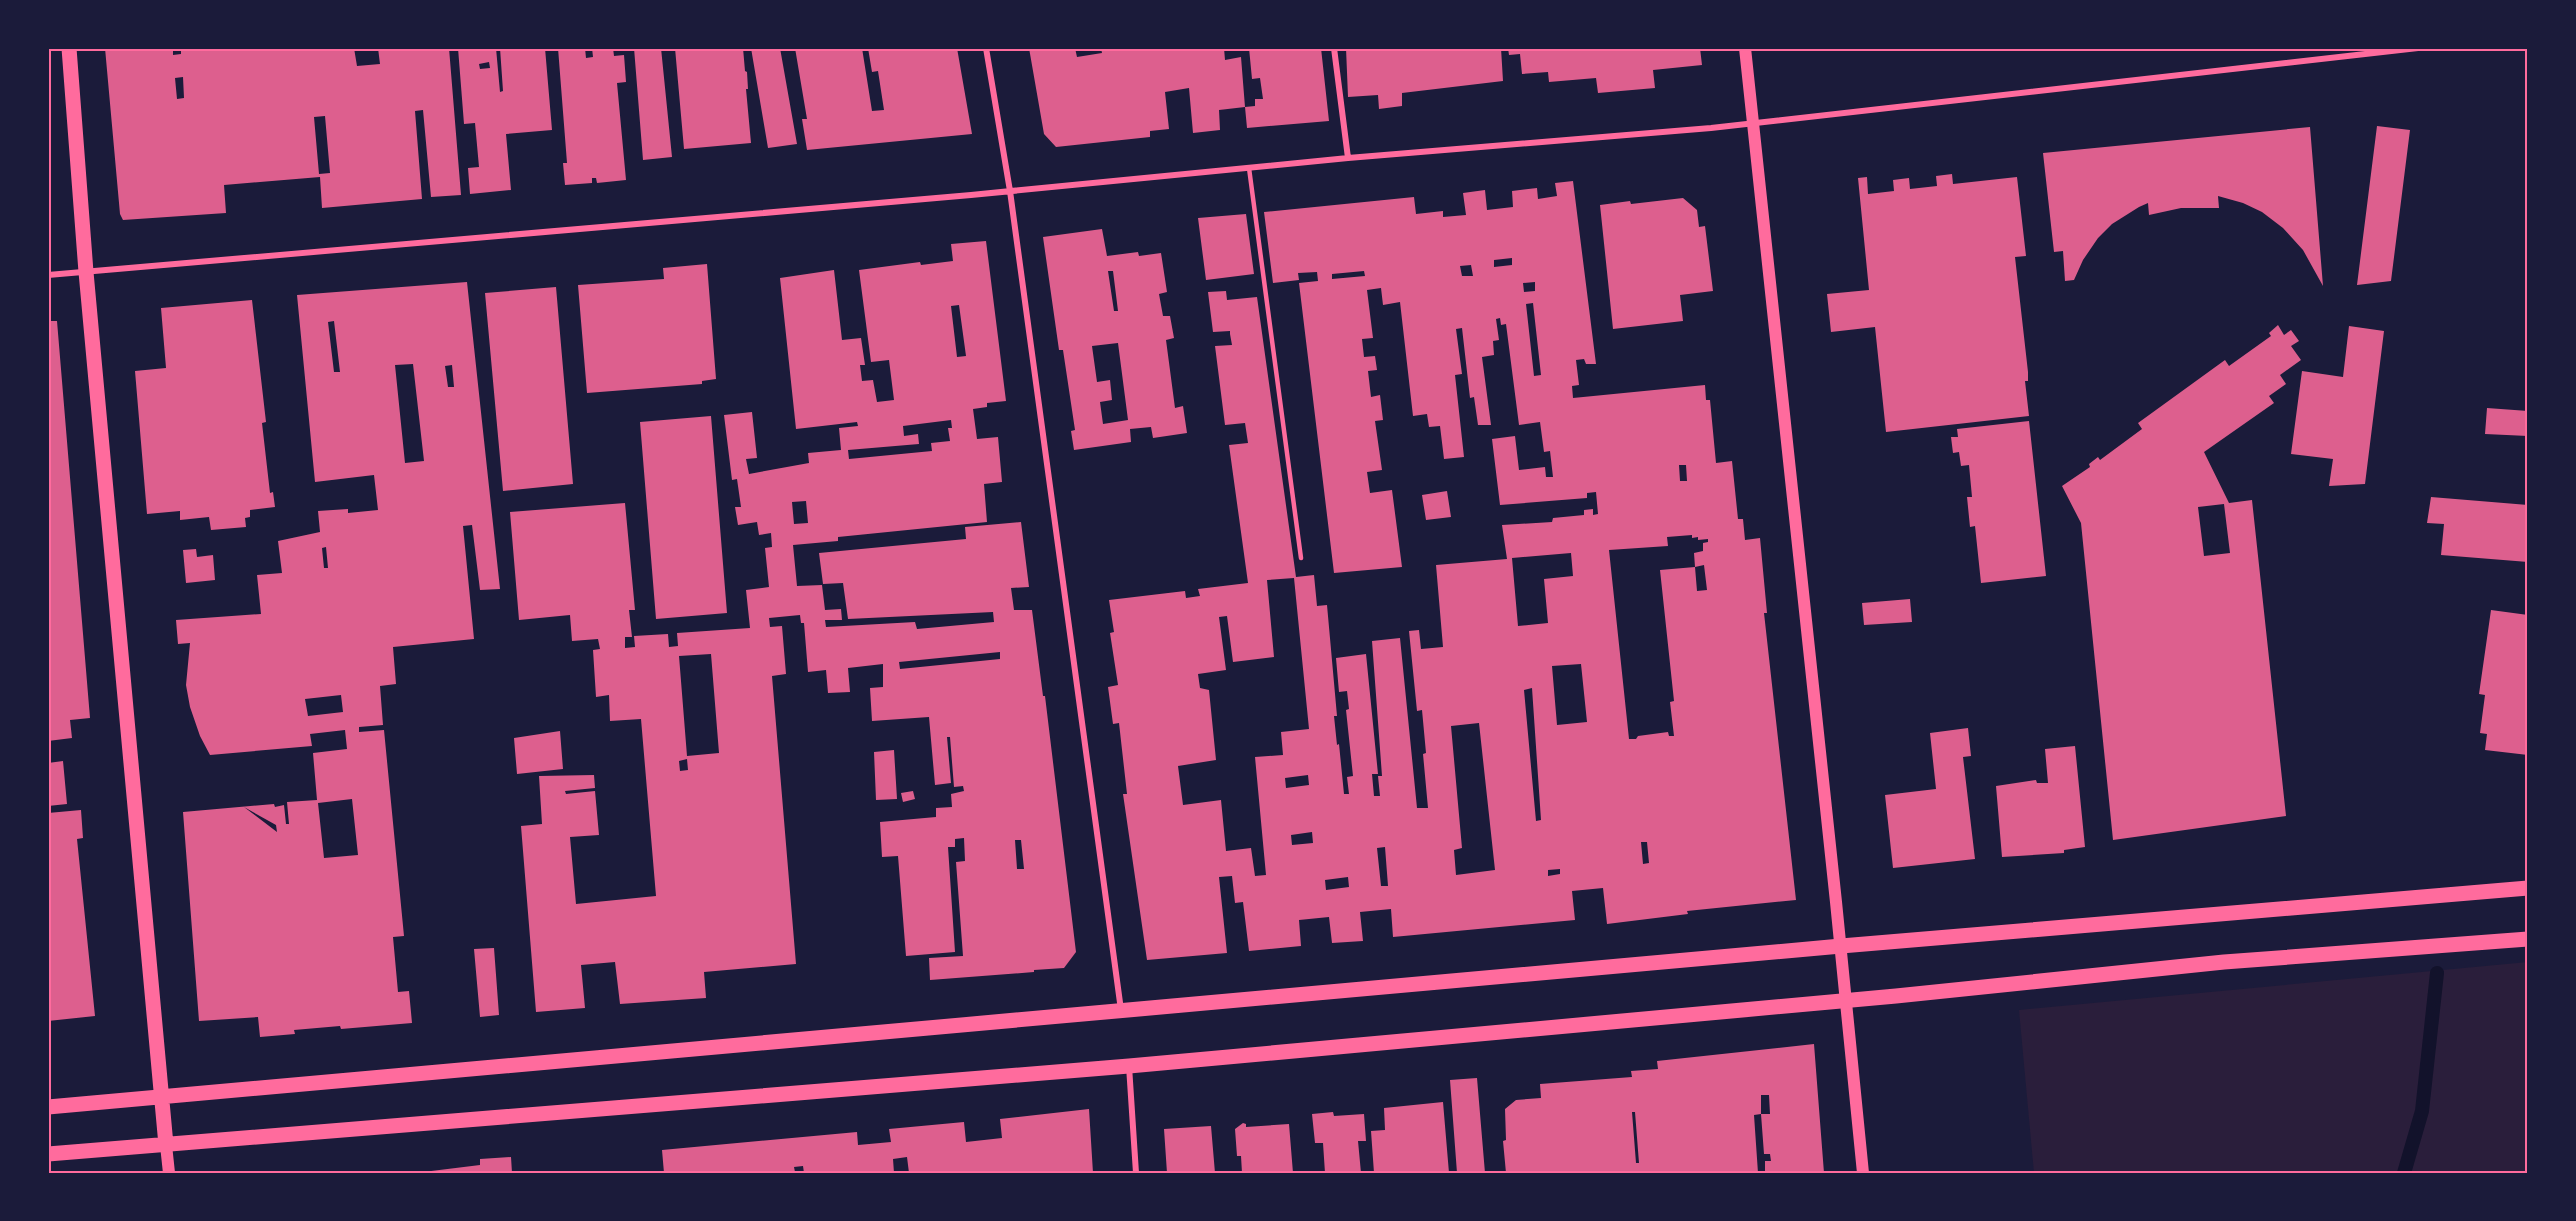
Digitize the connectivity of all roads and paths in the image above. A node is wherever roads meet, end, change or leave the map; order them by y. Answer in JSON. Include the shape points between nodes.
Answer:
{"nodes":[{"id":1,"x":69,"y":48,"type":"edge"},
{"id":2,"x":986,"y":48,"type":"edge"},
{"id":3,"x":1334,"y":48,"type":"edge"},
{"id":4,"x":1745,"y":48,"type":"edge"},
{"id":5,"x":2413,"y":48,"type":"edge"},
{"id":6,"x":2418,"y":48,"type":"edge"},
{"id":7,"x":1754,"y":124,"type":"junction"},
{"id":8,"x":1348,"y":158,"type":"junction"},
{"id":9,"x":1249,"y":168,"type":"junction"},
{"id":10,"x":1010,"y":191,"type":"junction"},
{"id":11,"x":86,"y":272,"type":"junction"},
{"id":12,"x":48,"y":275,"type":"edge"},
{"id":13,"x":1301,"y":558,"type":"dead end"},
{"id":14,"x":2528,"y":888,"type":"edge"},
{"id":15,"x":2528,"y":939,"type":"edge"},
{"id":16,"x":1841,"y":946,"type":"junction"},
{"id":17,"x":1846,"y":1001,"type":"junction"},
{"id":18,"x":1121,"y":1010,"type":"junction"},
{"id":19,"x":1129,"y":1066,"type":"junction"},
{"id":20,"x":162,"y":1097,"type":"junction"},
{"id":21,"x":48,"y":1107,"type":"edge"},
{"id":22,"x":166,"y":1145,"type":"junction"},
{"id":23,"x":48,"y":1154,"type":"edge"},
{"id":24,"x":169,"y":1173,"type":"edge"},
{"id":25,"x":1136,"y":1173,"type":"edge"},
{"id":26,"x":1863,"y":1173,"type":"edge"}],
"edges":[{"from":1,"to":11,"type":"main road"},
{"from":2,"to":10,"type":"street"},
{"from":3,"to":8,"type":"street"},
{"from":4,"to":7,"type":"main road"},
{"from":5,"to":6,"type":"street"},
{"from":5,"to":7,"type":"street"},
{"from":7,"to":8,"type":"street"},
{"from":7,"to":16,"type":"main road"},
{"from":8,"to":9,"type":"street"},
{"from":9,"to":10,"type":"street"},
{"from":9,"to":13,"type":"lane"},
{"from":10,"to":11,"type":"street"},
{"from":10,"to":18,"type":"street"},
{"from":11,"to":12,"type":"street"},
{"from":11,"to":20,"type":"main road"},
{"from":14,"to":16,"type":"main road"},
{"from":15,"to":17,"type":"main road","via":[[2224,962]]},
{"from":16,"to":17,"type":"main road"},
{"from":16,"to":18,"type":"main road"},
{"from":17,"to":19,"type":"main road"},
{"from":17,"to":26,"type":"main road"},
{"from":18,"to":20,"type":"main road"},
{"from":19,"to":22,"type":"main road"},
{"from":19,"to":25,"type":"street"},
{"from":20,"to":21,"type":"main road"},
{"from":20,"to":22,"type":"main road"},
{"from":22,"to":23,"type":"main road"},
{"from":22,"to":24,"type":"main road"}]}
